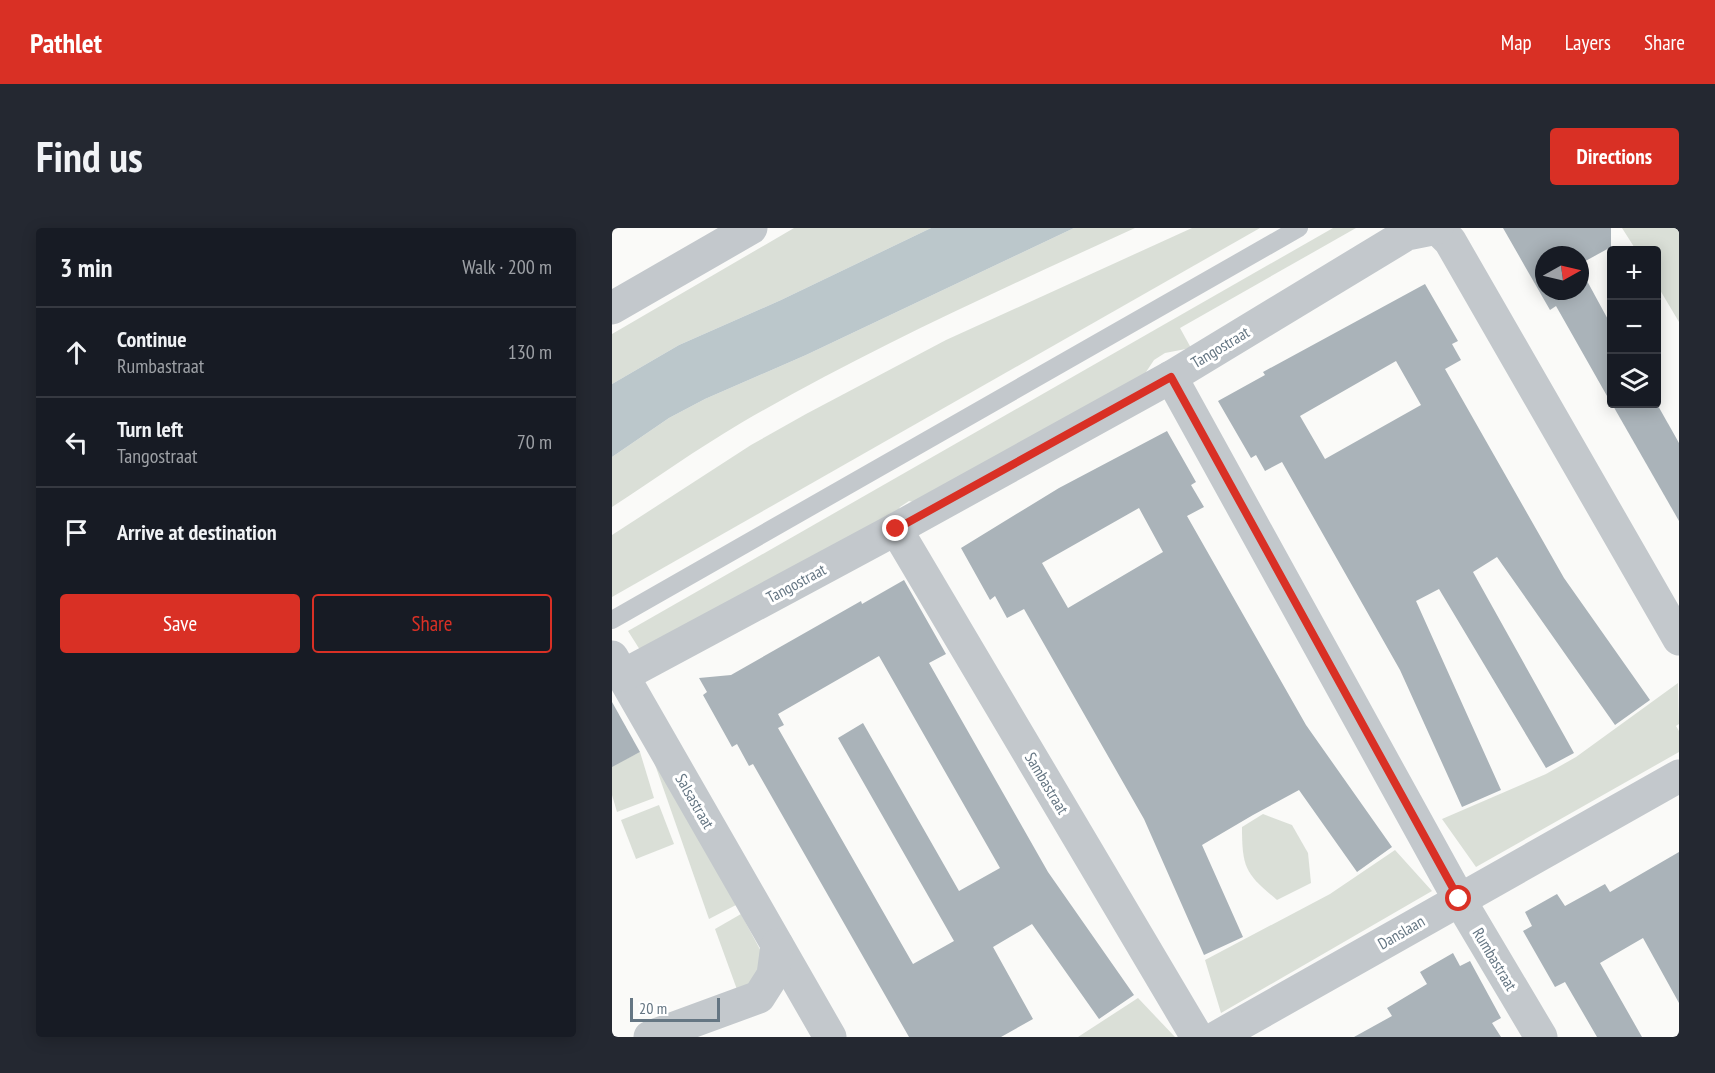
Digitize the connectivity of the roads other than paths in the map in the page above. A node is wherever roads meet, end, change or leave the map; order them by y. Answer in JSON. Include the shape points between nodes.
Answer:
{"nodes":[{"id":1,"x":1299,"y":228,"type":"edge"},
{"id":2,"x":1437,"y":228,"type":"edge"},
{"id":3,"x":743,"y":230,"type":"edge"},
{"id":4,"x":612,"y":308,"type":"edge"},
{"id":5,"x":1171,"y":377,"type":"junction"},
{"id":6,"x":896,"y":529,"type":"junction"},
{"id":7,"x":612,"y":620,"type":"edge"},
{"id":8,"x":1679,"y":639,"type":"edge"},
{"id":9,"x":618,"y":666,"type":"edge"},
{"id":10,"x":1679,"y":776,"type":"edge"},
{"id":11,"x":1459,"y":899,"type":"junction"},
{"id":12,"x":777,"y":945,"type":"junction"},
{"id":13,"x":798,"y":982,"type":"junction"},
{"id":14,"x":759,"y":997,"type":"junction"},
{"id":15,"x":650,"y":1037,"type":"edge"},
{"id":16,"x":830,"y":1037,"type":"edge"},
{"id":17,"x":1197,"y":1037,"type":"edge"},
{"id":18,"x":1217,"y":1037,"type":"edge"},
{"id":19,"x":1541,"y":1037,"type":"edge"}],
"edges":[{"from":1,"to":7,"type":"lane"},
{"from":2,"to":5,"type":"street","name":"Tangostraat","via":[[1407,234]]},
{"from":2,"to":8,"type":"street","name":"Tangostraat","via":[[1450,241]]},
{"from":3,"to":4,"type":"street"},
{"from":5,"to":6,"type":"street","name":"Tangostraat"},
{"from":5,"to":11,"type":"street","name":"Rumbastraat"},
{"from":6,"to":9,"type":"street","name":"Tangostraat"},
{"from":6,"to":17,"type":"street","name":"Sambastraat"},
{"from":9,"to":12,"type":"street","name":"Salsastraat"},
{"from":10,"to":11,"type":"street","name":"Danslaan"},
{"from":11,"to":18,"type":"street","name":"Danslaan"},
{"from":11,"to":19,"type":"street","name":"Rumbastraat"},
{"from":12,"to":13,"type":"street","name":"Salsastraat"},
{"from":12,"to":14,"type":"street","via":[[773,975]]},
{"from":13,"to":14,"type":"street"},
{"from":13,"to":16,"type":"street","name":"Salsastraat"},
{"from":14,"to":15,"type":"street"}]}
